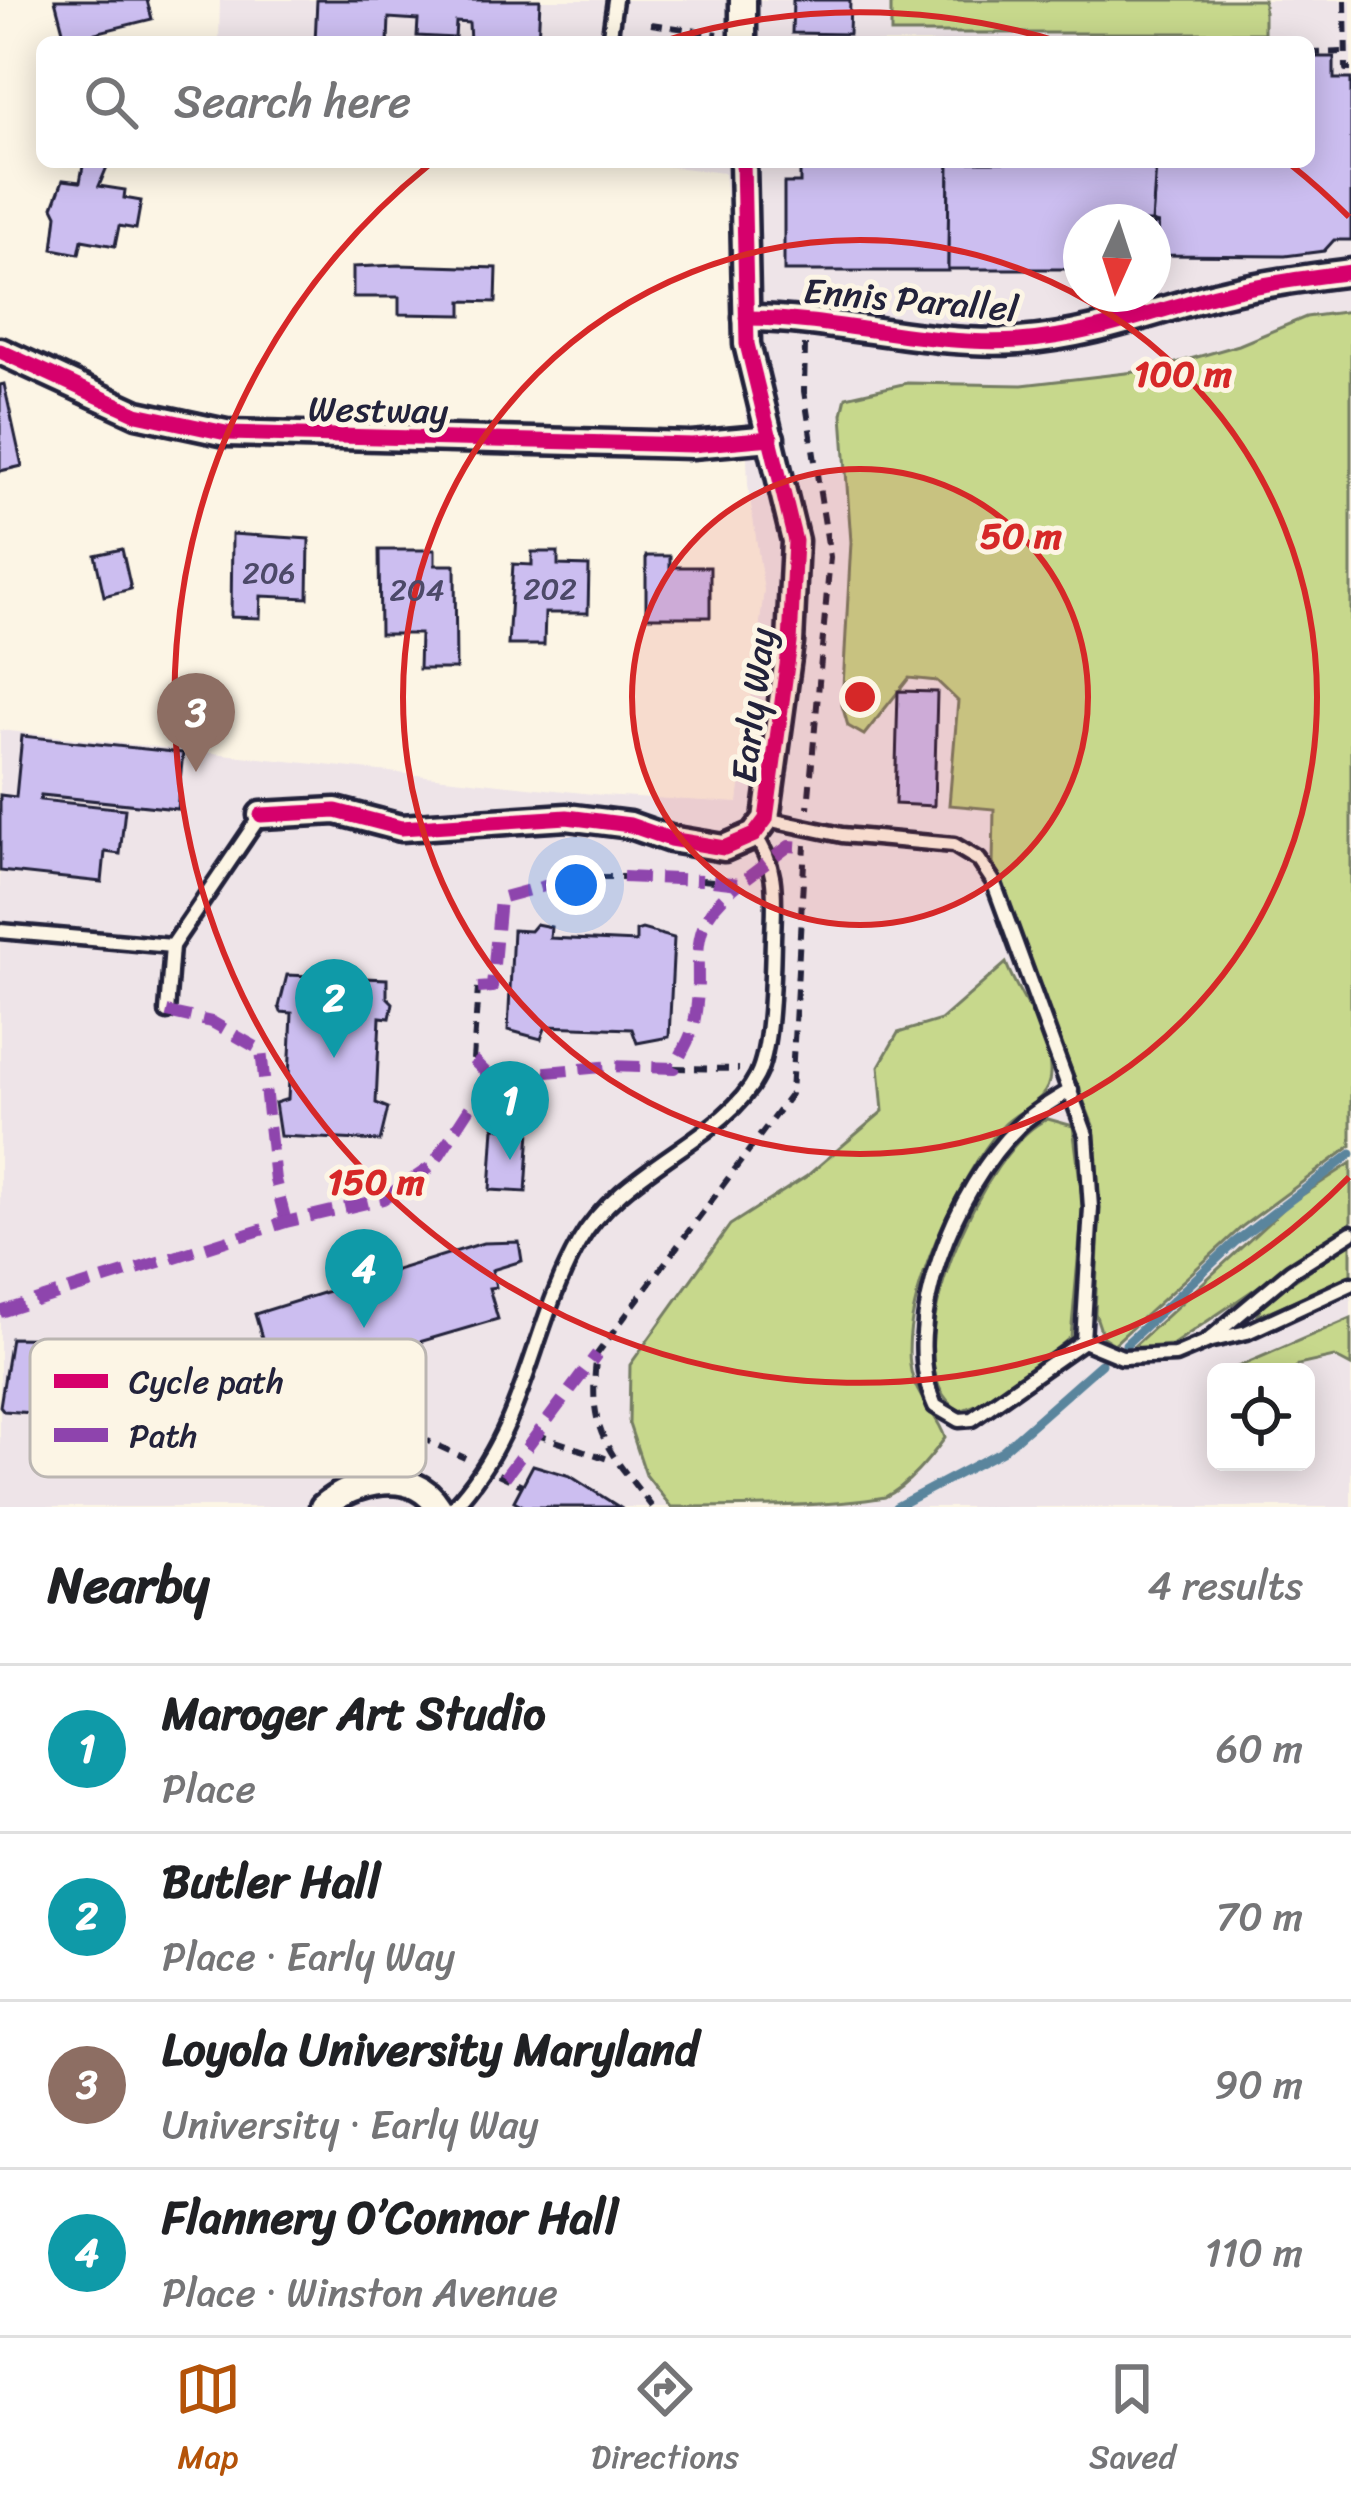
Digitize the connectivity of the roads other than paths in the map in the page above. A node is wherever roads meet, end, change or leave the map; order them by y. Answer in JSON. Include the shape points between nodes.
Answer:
{"nodes":[{"id":1,"x":615,"y":0,"type":"edge"},
{"id":2,"x":743,"y":0,"type":"edge"},
{"id":3,"x":609,"y":36,"type":"edge"},
{"id":4,"x":734,"y":36,"type":"edge"},
{"id":5,"x":743,"y":168,"type":"edge"},
{"id":6,"x":1351,"y":272,"type":"edge"},
{"id":7,"x":746,"y":318,"type":"junction"},
{"id":8,"x":0,"y":351,"type":"edge"},
{"id":9,"x":771,"y":437,"type":"junction"},
{"id":10,"x":261,"y":815,"type":"joint"},
{"id":11,"x":760,"y":827,"type":"junction"},
{"id":12,"x":0,"y":931,"type":"edge"},
{"id":13,"x":172,"y":946,"type":"junction"},
{"id":14,"x":167,"y":1012,"type":"dead end"},
{"id":15,"x":1071,"y":1090,"type":"junction"},
{"id":16,"x":1351,"y":1233,"type":"edge"},
{"id":17,"x":1351,"y":1284,"type":"edge"},
{"id":18,"x":1083,"y":1341,"type":"junction"},
{"id":19,"x":1206,"y":1342,"type":"junction"},
{"id":20,"x":323,"y":1507,"type":"edge"},
{"id":21,"x":438,"y":1507,"type":"edge"},
{"id":22,"x":453,"y":1507,"type":"edge"}],
"edges":[{"from":1,"to":3,"type":"lane"},
{"from":2,"to":4,"type":"street"},
{"from":5,"to":7,"type":"street","name":"Early Way"},
{"from":6,"to":7,"type":"street","name":"Ennis Parallel","via":[[1025,341]]},
{"from":7,"to":9,"type":"street","name":"Early Way"},
{"from":8,"to":9,"type":"street","name":"Westway","via":[[137,415],[226,434],[692,445]]},
{"from":9,"to":11,"type":"street","name":"Early Way","via":[[796,573]]},
{"from":10,"to":11,"type":"street","name":"Early Way","via":[[336,811],[401,828],[567,817],[706,848],[740,844]]},
{"from":10,"to":13,"type":"lane"},
{"from":11,"to":15,"type":"lane","via":[[954,845],[979,860],[1005,906]]},
{"from":11,"to":22,"type":"lane","via":[[775,878],[757,1076],[731,1109],[628,1184],[580,1240],[523,1394],[485,1468]]},
{"from":12,"to":13,"type":"lane"},
{"from":13,"to":14,"type":"lane"},
{"from":15,"to":18,"type":"lane","via":[[1091,1173]]},
{"from":15,"to":18,"type":"lane","via":[[1016,1128],[973,1194],[930,1281],[921,1362],[934,1406],[972,1419]]},
{"from":16,"to":19,"type":"lane"},
{"from":17,"to":19,"type":"lane"},
{"from":18,"to":19,"type":"lane","via":[[1147,1359]]},
{"from":20,"to":21,"type":"street","via":[[366,1483],[396,1482]]}]}
